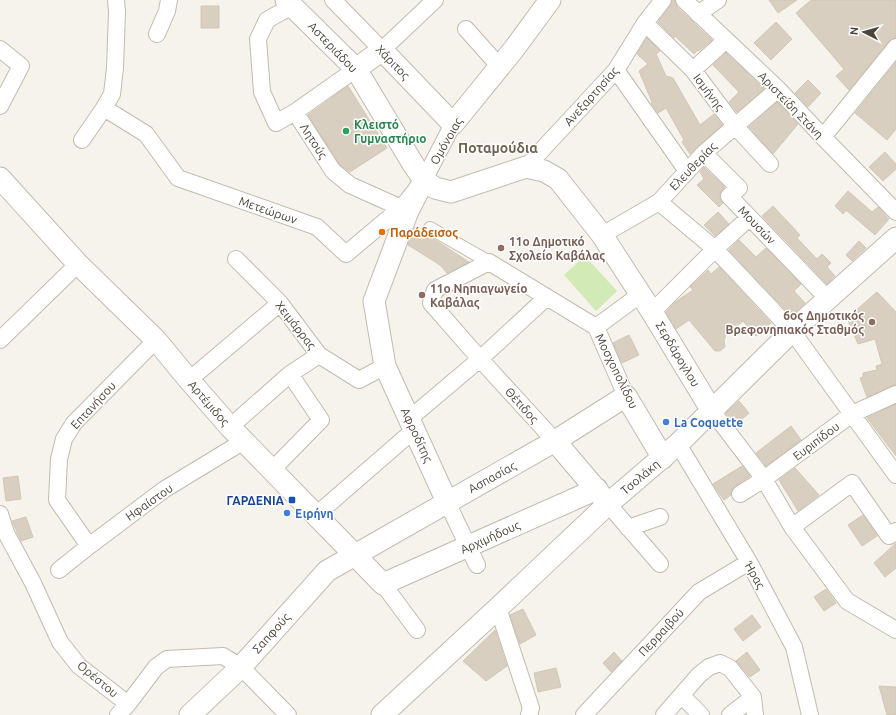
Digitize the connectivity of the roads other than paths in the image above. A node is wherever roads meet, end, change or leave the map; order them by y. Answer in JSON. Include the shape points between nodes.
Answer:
{"nodes":[{"id":1,"x":116,"y":0,"type":"edge"},
{"id":2,"x":169,"y":0,"type":"edge"},
{"id":3,"x":333,"y":0,"type":"edge"},
{"id":4,"x":435,"y":0,"type":"edge"},
{"id":5,"x":550,"y":0,"type":"edge"},
{"id":6,"x":663,"y":0,"type":"edge"},
{"id":7,"x":684,"y":0,"type":"edge"},
{"id":8,"x":718,"y":0,"type":"edge"},
{"id":9,"x":289,"y":3,"type":"edge"},
{"id":10,"x":698,"y":14,"type":"junction"},
{"id":11,"x":645,"y":23,"type":"junction"},
{"id":12,"x":466,"y":29,"type":"dead end"},
{"id":13,"x":157,"y":34,"type":"dead end"},
{"id":14,"x":726,"y":40,"type":"junction"},
{"id":15,"x":896,"y":47,"type":"edge"},
{"id":16,"x":0,"y":49,"type":"edge"},
{"id":17,"x":382,"y":50,"type":"junction"},
{"id":18,"x":500,"y":67,"type":"junction"},
{"id":19,"x":356,"y":69,"type":"junction"},
{"id":20,"x":616,"y":70,"type":"junction"},
{"id":21,"x":693,"y":70,"type":"junction"},
{"id":22,"x":778,"y":88,"type":"junction"},
{"id":23,"x":0,"y":106,"type":"edge"},
{"id":24,"x":104,"y":108,"type":"junction"},
{"id":25,"x":295,"y":112,"type":"junction"},
{"id":26,"x":453,"y":124,"type":"junction"},
{"id":27,"x":735,"y":126,"type":"junction"},
{"id":28,"x":823,"y":137,"type":"junction"},
{"id":29,"x":82,"y":140,"type":"dead end"},
{"id":30,"x":704,"y":153,"type":"junction"},
{"id":31,"x":770,"y":164,"type":"dead end"},
{"id":32,"x":526,"y":167,"type":"junction"},
{"id":33,"x":687,"y":171,"type":"junction"},
{"id":34,"x":0,"y":179,"type":"edge"},
{"id":35,"x":424,"y":180,"type":"junction"},
{"id":36,"x":659,"y":202,"type":"junction"},
{"id":37,"x":405,"y":209,"type":"junction"},
{"id":38,"x":896,"y":212,"type":"edge"},
{"id":39,"x":749,"y":218,"type":"junction"},
{"id":40,"x":430,"y":228,"type":"dead end"},
{"id":41,"x":602,"y":235,"type":"junction"},
{"id":42,"x":896,"y":238,"type":"edge"},
{"id":43,"x":715,"y":249,"type":"junction"},
{"id":44,"x":236,"y":259,"type":"dead end"},
{"id":45,"x":489,"y":262,"type":"junction"},
{"id":46,"x":78,"y":264,"type":"junction"},
{"id":47,"x":641,"y":294,"type":"junction"},
{"id":48,"x":547,"y":297,"type":"junction"},
{"id":49,"x":828,"y":299,"type":"junction"},
{"id":50,"x":374,"y":301,"type":"joint"},
{"id":51,"x":280,"y":303,"type":"junction"},
{"id":52,"x":652,"y":312,"type":"junction"},
{"id":53,"x":596,"y":327,"type":"junction"},
{"id":54,"x":792,"y":331,"type":"junction"},
{"id":55,"x":0,"y":340,"type":"edge"},
{"id":56,"x":156,"y":340,"type":"junction"},
{"id":57,"x":319,"y":355,"type":"junction"},
{"id":58,"x":480,"y":359,"type":"junction"},
{"id":59,"x":385,"y":366,"type":"junction"},
{"id":60,"x":290,"y":374,"type":"junction"},
{"id":61,"x":189,"y":380,"type":"junction"},
{"id":62,"x":896,"y":394,"type":"edge"},
{"id":63,"x":626,"y":396,"type":"junction"},
{"id":64,"x":712,"y":411,"type":"junction"},
{"id":65,"x":852,"y":414,"type":"junction"},
{"id":66,"x":412,"y":424,"type":"junction"},
{"id":67,"x":237,"y":434,"type":"junction"},
{"id":68,"x":554,"y":441,"type":"junction"},
{"id":69,"x":671,"y":451,"type":"junction"},
{"id":70,"x":272,"y":470,"type":"junction"},
{"id":71,"x":896,"y":474,"type":"edge"},
{"id":72,"x":764,"y":479,"type":"junction"},
{"id":73,"x":740,"y":494,"type":"dead end"},
{"id":74,"x":603,"y":497,"type":"junction"},
{"id":75,"x":447,"y":502,"type":"junction"},
{"id":76,"x":0,"y":514,"type":"edge"},
{"id":77,"x":315,"y":516,"type":"junction"},
{"id":78,"x":660,"y":518,"type":"dead end"},
{"id":79,"x":792,"y":527,"type":"junction"},
{"id":80,"x":628,"y":528,"type":"junction"},
{"id":81,"x":893,"y":534,"type":"edge"},
{"id":82,"x":89,"y":546,"type":"junction"},
{"id":83,"x":355,"y":554,"type":"junction"},
{"id":84,"x":473,"y":556,"type":"junction"},
{"id":85,"x":749,"y":562,"type":"junction"},
{"id":86,"x":660,"y":564,"type":"dead end"},
{"id":87,"x":59,"y":570,"type":"dead end"},
{"id":88,"x":383,"y":584,"type":"junction"},
{"id":89,"x":498,"y":608,"type":"junction"},
{"id":90,"x":417,"y":630,"type":"dead end"},
{"id":91,"x":896,"y":630,"type":"edge"},
{"id":92,"x":240,"y":666,"type":"junction"},
{"id":93,"x":682,"y":696,"type":"junction"},
{"id":94,"x":753,"y":697,"type":"junction"},
{"id":95,"x":123,"y":709,"type":"edge"},
{"id":96,"x":190,"y":715,"type":"edge"},
{"id":97,"x":288,"y":715,"type":"edge"},
{"id":98,"x":382,"y":715,"type":"edge"},
{"id":99,"x":529,"y":715,"type":"edge"},
{"id":100,"x":584,"y":715,"type":"edge"},
{"id":101,"x":664,"y":715,"type":"edge"},
{"id":102,"x":701,"y":715,"type":"edge"},
{"id":103,"x":730,"y":715,"type":"edge"},
{"id":104,"x":755,"y":715,"type":"edge"},
{"id":105,"x":810,"y":715,"type":"edge"}],
"edges":[{"from":1,"to":24,"type":"street","via":[[115,68],[112,94]]},
{"from":2,"to":13,"type":"street"},
{"from":3,"to":17,"type":"street","name":"Χάριτος"},
{"from":4,"to":17,"type":"street"},
{"from":5,"to":18,"type":"street","name":"Ομόνοιας"},
{"from":6,"to":11,"type":"street","name":"Ανεξαρτησίας"},
{"from":7,"to":10,"type":"street","name":"Αριστείδη Στάνη"},
{"from":8,"to":10,"type":"street"},
{"from":9,"to":19,"type":"street","name":"Αστεριάδου"},
{"from":9,"to":25,"type":"street","name":"Λητούς","via":[[267,20],[258,39],[262,92],[276,123]]},
{"from":10,"to":14,"type":"street","name":"Αριστείδη Στάνη"},
{"from":11,"to":20,"type":"street","name":"Ανεξαρτησίας"},
{"from":11,"to":21,"type":"street","name":"Ισμήνης"},
{"from":12,"to":18,"type":"street"},
{"from":14,"to":21,"type":"street"},
{"from":14,"to":22,"type":"street","name":"Αριστείδη Στάνη"},
{"from":15,"to":28,"type":"street"},
{"from":16,"to":23,"type":"street","via":[[21,66]]},
{"from":17,"to":19,"type":"street"},
{"from":17,"to":26,"type":"street","name":"Χάριτος"},
{"from":18,"to":26,"type":"street","name":"Ομόνοιας"},
{"from":19,"to":25,"type":"street"},
{"from":19,"to":35,"type":"street","name":"Αστεριάδου"},
{"from":20,"to":32,"type":"street","name":"Ανεξαρτησίας"},
{"from":20,"to":33,"type":"street"},
{"from":21,"to":27,"type":"street","name":"Ισμήνης"},
{"from":22,"to":27,"type":"street","name":"Ελευθερίας"},
{"from":22,"to":28,"type":"street","name":"Αριστείδη Στάνη"},
{"from":24,"to":29,"type":"street"},
{"from":24,"to":37,"type":"street","name":"Μετεώρων","via":[[146,134],[178,178],[317,227],[346,254]]},
{"from":25,"to":37,"type":"street","name":"Λητούς","via":[[333,171],[350,185]]},
{"from":26,"to":35,"type":"street","name":"Ομόνοιας"},
{"from":27,"to":30,"type":"street","name":"Ελευθερίας"},
{"from":27,"to":31,"type":"street","name":"Ισμήνης"},
{"from":28,"to":38,"type":"street","name":"Αριστείδη Στάνη"},
{"from":30,"to":33,"type":"street","name":"Ελευθερίας"},
{"from":30,"to":39,"type":"street","name":"Μουσών","via":[[739,188],[729,196]]},
{"from":32,"to":35,"type":"street","via":[[451,192],[435,188]]},
{"from":32,"to":41,"type":"street","name":"Σερδάρογλου","via":[[544,171],[558,179]]},
{"from":33,"to":36,"type":"street","name":"Ελευθερίας"},
{"from":34,"to":46,"type":"street","name":"Αρτέμιδος"},
{"from":35,"to":37,"type":"street","name":"Ομόνοιας"},
{"from":36,"to":41,"type":"street","name":"Ελευθερίας"},
{"from":36,"to":43,"type":"street"},
{"from":37,"to":50,"type":"street","name":"Ομόνοιας"},
{"from":39,"to":43,"type":"street"},
{"from":39,"to":49,"type":"street","name":"Μουσών"},
{"from":40,"to":45,"type":"street","name":"Μοσχοπολίδου"},
{"from":41,"to":47,"type":"street","name":"Σερδάρογλου"},
{"from":42,"to":49,"type":"street","name":"Τσολάκη"},
{"from":43,"to":52,"type":"street"},
{"from":43,"to":54,"type":"street"},
{"from":44,"to":51,"type":"street","name":"Χειμάρρας"},
{"from":45,"to":48,"type":"street","name":"Μοσχοπολίδου"},
{"from":45,"to":58,"type":"street","name":"Θέτιδος","via":[[435,290],[431,303]]},
{"from":46,"to":55,"type":"street"},
{"from":46,"to":56,"type":"street","name":"Αρτέμιδος"},
{"from":47,"to":52,"type":"street","name":"Σερδάρογλου"},
{"from":47,"to":53,"type":"street"},
{"from":48,"to":53,"type":"street","name":"Μοσχοπολίδου"},
{"from":48,"to":58,"type":"street"},
{"from":49,"to":54,"type":"street","name":"Τσολάκη"},
{"from":50,"to":59,"type":"street","name":"Αφροδίτης"},
{"from":51,"to":57,"type":"street","name":"Χειμάρρας"},
{"from":51,"to":61,"type":"street"},
{"from":52,"to":64,"type":"street","name":"Σερδάρογλου"},
{"from":53,"to":63,"type":"street","name":"Μοσχοπολίδου"},
{"from":54,"to":64,"type":"street","name":"Τσολάκη"},
{"from":54,"to":65,"type":"street"},
{"from":56,"to":61,"type":"street","name":"Αρτέμιδος"},
{"from":56,"to":82,"type":"street","name":"Επτανήσου","via":[[74,423],[64,439],[59,459],[57,500]]},
{"from":57,"to":59,"type":"street","name":"Χειμάρρας","via":[[359,380]]},
{"from":57,"to":60,"type":"street","name":"Ηφαίστου"},
{"from":58,"to":66,"type":"street"},
{"from":58,"to":68,"type":"street","name":"Θέτιδος"},
{"from":59,"to":66,"type":"street","name":"Αφροδίτης"},
{"from":60,"to":67,"type":"street","name":"Ηφαίστου"},
{"from":60,"to":70,"type":"street","via":[[321,420]]},
{"from":61,"to":67,"type":"street","name":"Αρτέμιδος"},
{"from":62,"to":65,"type":"street","name":"Ευριπίδου"},
{"from":63,"to":68,"type":"street","name":"Ασπασίας"},
{"from":63,"to":69,"type":"street","name":"Μοσχοπολίδου"},
{"from":64,"to":69,"type":"street","name":"Τσολάκη"},
{"from":64,"to":72,"type":"street","name":"Σερδάρογλου"},
{"from":65,"to":71,"type":"street"},
{"from":65,"to":72,"type":"street","name":"Ευριπίδου"},
{"from":66,"to":75,"type":"street","name":"Αφροδίτης"},
{"from":66,"to":77,"type":"street"},
{"from":67,"to":70,"type":"street","name":"Αρτέμιδος"},
{"from":67,"to":82,"type":"street","name":"Ηφαίστου"},
{"from":68,"to":74,"type":"street","name":"Θέτιδος"},
{"from":68,"to":75,"type":"street","name":"Ασπασίας"},
{"from":69,"to":74,"type":"street","name":"Τσολάκη"},
{"from":69,"to":85,"type":"street","name":"Ήρας"},
{"from":70,"to":77,"type":"street","name":"Αρτέμιδος"},
{"from":72,"to":73,"type":"street","name":"Ευριπίδου"},
{"from":72,"to":79,"type":"street","name":"Σερδάρογλου"},
{"from":74,"to":80,"type":"street","name":"Θέτιδος"},
{"from":74,"to":84,"type":"street","name":"Αρχιμήδους"},
{"from":74,"to":89,"type":"street","name":"Τσολάκη"},
{"from":75,"to":83,"type":"street","name":"Ασπασίας"},
{"from":75,"to":84,"type":"street","name":"Αφροδίτης"},
{"from":76,"to":95,"type":"street","name":"Ορέστου","via":[[6,533],[60,642],[79,666]]},
{"from":77,"to":83,"type":"street","name":"Αρτέμιδος"},
{"from":78,"to":80,"type":"street"},
{"from":79,"to":81,"type":"street","via":[[852,483]]},
{"from":79,"to":91,"type":"street","name":"Σερδάρογλου","via":[[847,601]]},
{"from":80,"to":86,"type":"street","name":"Θέτιδος"},
{"from":82,"to":87,"type":"street","name":"Ηφαίστου"},
{"from":83,"to":88,"type":"street","name":"Αρτέμιδος"},
{"from":83,"to":92,"type":"street","name":"Σαπφούς","via":[[327,571]]},
{"from":84,"to":88,"type":"street","name":"Αρχιμήδους"},
{"from":85,"to":100,"type":"street","name":"Περραιβού","via":[[699,592]]},
{"from":85,"to":105,"type":"street","name":"Ήρας","via":[[794,647]]},
{"from":88,"to":90,"type":"street","name":"Αρτέμιδος"},
{"from":89,"to":98,"type":"street","name":"Τσολάκη"},
{"from":89,"to":99,"type":"street","via":[[531,708]]},
{"from":92,"to":95,"type":"street","name":"Ορέστου","via":[[223,656],[167,659],[156,667]]},
{"from":92,"to":96,"type":"street","name":"Σαπφούς"},
{"from":92,"to":97,"type":"street","name":"Ορέστου"},
{"from":93,"to":94,"type":"street","via":[[699,675],[720,663],[730,668]]},
{"from":93,"to":101,"type":"street"},
{"from":93,"to":102,"type":"street"},
{"from":94,"to":103,"type":"street"},
{"from":94,"to":104,"type":"street"}]}
